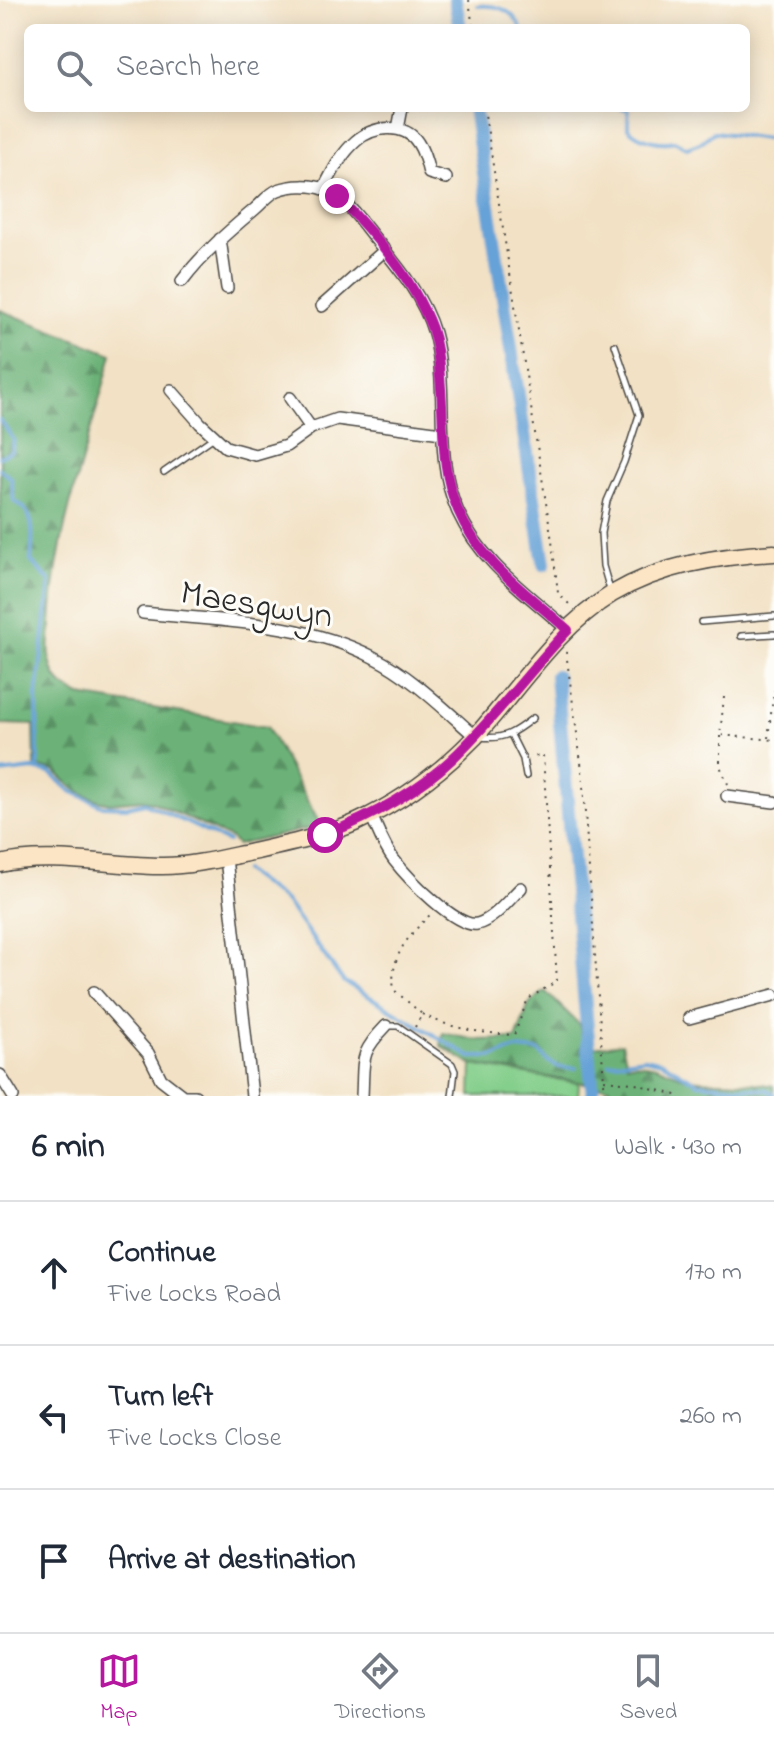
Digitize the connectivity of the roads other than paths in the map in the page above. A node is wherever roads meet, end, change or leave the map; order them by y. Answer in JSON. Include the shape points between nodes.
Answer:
{"nodes":[{"id":1,"x":401,"y":112,"type":"edge"},
{"id":2,"x":398,"y":129,"type":"junction"},
{"id":3,"x":446,"y":178,"type":"dead end"},
{"id":4,"x":324,"y":188,"type":"junction"},
{"id":5,"x":220,"y":239,"type":"junction"},
{"id":6,"x":385,"y":250,"type":"junction"},
{"id":7,"x":182,"y":281,"type":"dead end"},
{"id":8,"x":227,"y":288,"type":"dead end"},
{"id":9,"x":322,"y":306,"type":"dead end"},
{"id":10,"x":615,"y":345,"type":"dead end"},
{"id":11,"x":171,"y":390,"type":"dead end"},
{"id":12,"x":290,"y":398,"type":"dead end"},
{"id":13,"x":311,"y":428,"type":"junction"},
{"id":14,"x":442,"y":433,"type":"junction"},
{"id":15,"x":215,"y":437,"type":"junction"},
{"id":16,"x":164,"y":472,"type":"dead end"},
{"id":17,"x":774,"y":553,"type":"edge"},
{"id":18,"x":612,"y":594,"type":"junction"},
{"id":19,"x":143,"y":613,"type":"dead end"},
{"id":20,"x":774,"y":616,"type":"edge"},
{"id":21,"x":701,"y":622,"type":"dead end"},
{"id":22,"x":568,"y":630,"type":"junction"},
{"id":23,"x":774,"y":634,"type":"edge"},
{"id":24,"x":741,"y":636,"type":"dead end"},
{"id":25,"x":533,"y":718,"type":"dead end"},
{"id":26,"x":511,"y":735,"type":"junction"},
{"id":27,"x":475,"y":736,"type":"junction"},
{"id":28,"x":526,"y":776,"type":"dead end"},
{"id":29,"x":730,"y":797,"type":"road end"},
{"id":30,"x":774,"y":802,"type":"edge"},
{"id":31,"x":371,"y":815,"type":"junction"},
{"id":32,"x":226,"y":858,"type":"junction"},
{"id":33,"x":0,"y":864,"type":"edge"},
{"id":34,"x":521,"y":888,"type":"dead end"},
{"id":35,"x":94,"y":992,"type":"dead end"},
{"id":36,"x":774,"y":995,"type":"edge"},
{"id":37,"x":689,"y":1018,"type":"dead end"},
{"id":38,"x":386,"y":1026,"type":"joint"},
{"id":39,"x":0,"y":1075,"type":"edge"},
{"id":40,"x":13,"y":1096,"type":"edge"},
{"id":41,"x":195,"y":1096,"type":"edge"},
{"id":42,"x":252,"y":1096,"type":"edge"},
{"id":43,"x":362,"y":1096,"type":"edge"},
{"id":44,"x":452,"y":1096,"type":"edge"}],
"edges":[{"from":1,"to":2,"type":"street"},
{"from":2,"to":3,"type":"street","via":[[419,143],[429,173]]},
{"from":2,"to":4,"type":"street","via":[[379,129],[358,138],[340,157]]},
{"from":4,"to":5,"type":"street","via":[[276,190]]},
{"from":4,"to":6,"type":"street"},
{"from":5,"to":7,"type":"street"},
{"from":5,"to":8,"type":"street"},
{"from":6,"to":9,"type":"street"},
{"from":6,"to":14,"type":"street","via":[[418,296],[434,332]]},
{"from":10,"to":18,"type":"lane","via":[[639,415],[607,501],[601,533]]},
{"from":11,"to":15,"type":"street"},
{"from":12,"to":13,"type":"street"},
{"from":13,"to":14,"type":"street","via":[[337,419]]},
{"from":13,"to":15,"type":"street","via":[[286,446],[255,455],[226,447]]},
{"from":14,"to":22,"type":"street","via":[[446,476],[476,544],[505,578]]},
{"from":15,"to":16,"type":"lane"},
{"from":17,"to":18,"type":"street","via":[[717,557],[677,567]]},
{"from":18,"to":22,"type":"street"},
{"from":19,"to":27,"type":"street","name":"Maesgwyn","via":[[328,637],[374,657],[414,683]]},
{"from":20,"to":21,"type":"lane"},
{"from":22,"to":27,"type":"street"},
{"from":23,"to":24,"type":"lane"},
{"from":25,"to":26,"type":"lane"},
{"from":26,"to":27,"type":"lane"},
{"from":26,"to":28,"type":"lane"},
{"from":27,"to":31,"type":"street","via":[[438,771]]},
{"from":29,"to":30,"type":"street"},
{"from":31,"to":32,"type":"street","via":[[325,835]]},
{"from":31,"to":34,"type":"street","via":[[394,860],[463,923],[478,924]]},
{"from":32,"to":33,"type":"street","via":[[165,866]]},
{"from":32,"to":42,"type":"street"},
{"from":35,"to":41,"type":"street","via":[[148,1053],[161,1079],[183,1096]]},
{"from":36,"to":37,"type":"street"},
{"from":38,"to":43,"type":"street","via":[[367,1046]]},
{"from":38,"to":44,"type":"lane","via":[[398,1026],[452,1064]]},
{"from":39,"to":40,"type":"street"}]}
